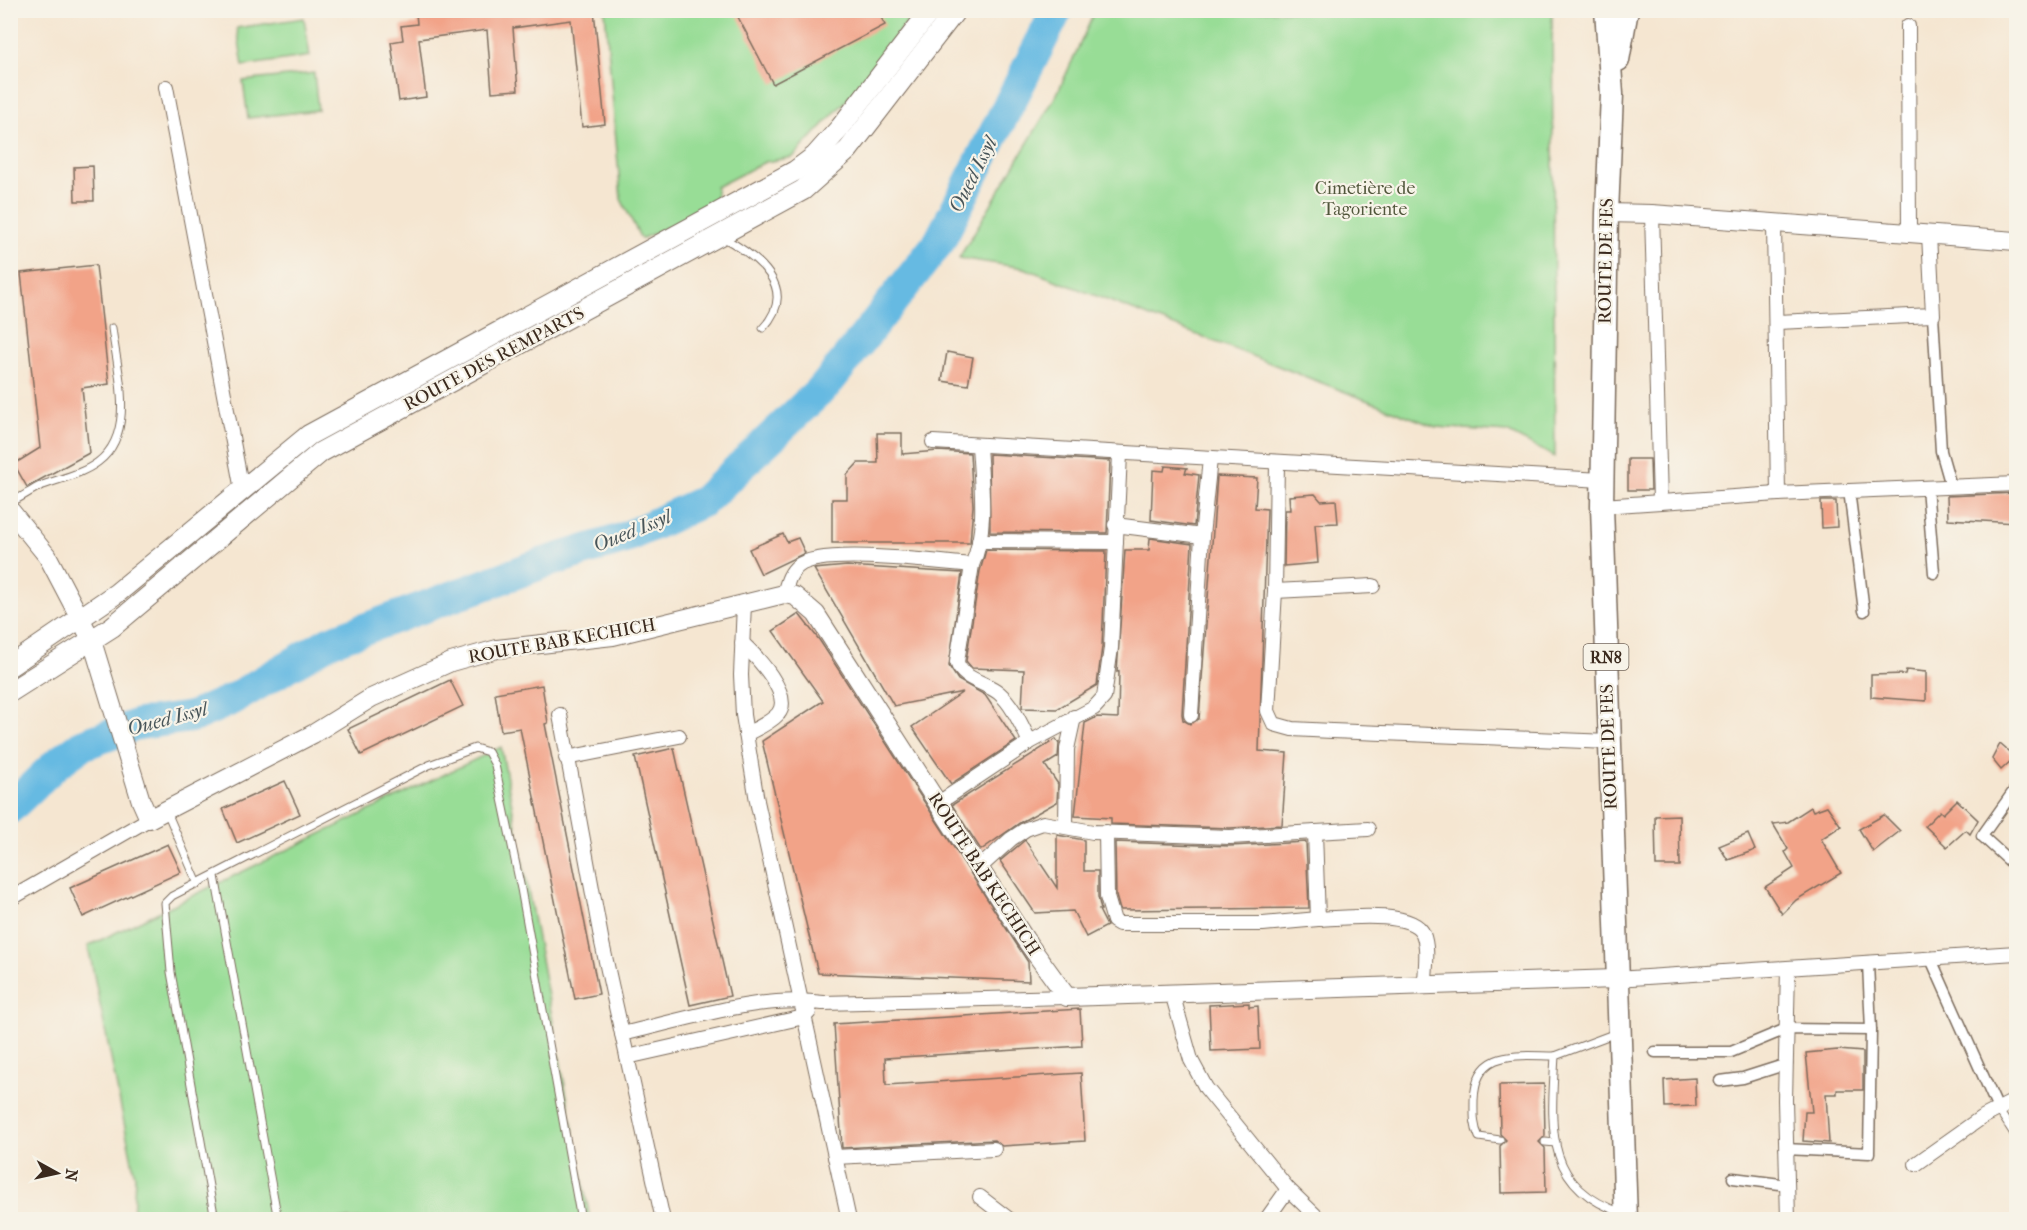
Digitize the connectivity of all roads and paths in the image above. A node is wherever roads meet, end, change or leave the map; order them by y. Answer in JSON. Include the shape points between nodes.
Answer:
{"nodes":[{"id":1,"x":931,"y":10,"type":"edge"},
{"id":2,"x":956,"y":10,"type":"edge"},
{"id":3,"x":1606,"y":10,"type":"edge"},
{"id":4,"x":1627,"y":10,"type":"edge"},
{"id":5,"x":1908,"y":26,"type":"dead end"},
{"id":6,"x":166,"y":87,"type":"dead end"},
{"id":7,"x":1612,"y":94,"type":"junction"},
{"id":8,"x":1607,"y":213,"type":"junction"},
{"id":9,"x":1652,"y":214,"type":"junction"},
{"id":10,"x":704,"y":221,"type":"junction"},
{"id":11,"x":1774,"y":224,"type":"junction"},
{"id":12,"x":1909,"y":232,"type":"junction"},
{"id":13,"x":1929,"y":234,"type":"junction"},
{"id":14,"x":721,"y":237,"type":"junction"},
{"id":15,"x":2016,"y":241,"type":"edge"},
{"id":16,"x":1934,"y":315,"type":"junction"},
{"id":17,"x":1777,"y":322,"type":"junction"},
{"id":18,"x":112,"y":328,"type":"dead end"},
{"id":19,"x":763,"y":328,"type":"dead end"},
{"id":20,"x":933,"y":442,"type":"dead end"},
{"id":21,"x":979,"y":445,"type":"junction"},
{"id":22,"x":1120,"y":454,"type":"junction"},
{"id":23,"x":1210,"y":459,"type":"junction"},
{"id":24,"x":1276,"y":463,"type":"junction"},
{"id":25,"x":1602,"y":480,"type":"junction"},
{"id":26,"x":2016,"y":484,"type":"edge"},
{"id":27,"x":1951,"y":486,"type":"junction"},
{"id":28,"x":1927,"y":487,"type":"junction"},
{"id":29,"x":242,"y":490,"type":"junction"},
{"id":30,"x":1849,"y":490,"type":"junction"},
{"id":31,"x":1778,"y":494,"type":"junction"},
{"id":32,"x":1660,"y":501,"type":"junction"},
{"id":33,"x":10,"y":503,"type":"edge"},
{"id":34,"x":1602,"y":506,"type":"junction"},
{"id":35,"x":10,"y":510,"type":"edge"},
{"id":36,"x":1115,"y":525,"type":"junction"},
{"id":37,"x":1202,"y":536,"type":"junction"},
{"id":38,"x":979,"y":541,"type":"junction"},
{"id":39,"x":1116,"y":542,"type":"junction"},
{"id":40,"x":972,"y":565,"type":"junction"},
{"id":41,"x":1934,"y":573,"type":"dead end"},
{"id":42,"x":1373,"y":586,"type":"dead end"},
{"id":43,"x":1275,"y":591,"type":"junction"},
{"id":44,"x":784,"y":594,"type":"junction"},
{"id":45,"x":744,"y":603,"type":"junction"},
{"id":46,"x":1864,"y":611,"type":"dead end"},
{"id":47,"x":81,"y":616,"type":"junction"},
{"id":48,"x":92,"y":641,"type":"junction"},
{"id":49,"x":742,"y":643,"type":"junction"},
{"id":50,"x":10,"y":666,"type":"edge"},
{"id":51,"x":10,"y":692,"type":"edge"},
{"id":52,"x":560,"y":715,"type":"dead end"},
{"id":53,"x":1191,"y":715,"type":"dead end"},
{"id":54,"x":1074,"y":717,"type":"junction"},
{"id":55,"x":746,"y":734,"type":"junction"},
{"id":56,"x":679,"y":736,"type":"dead end"},
{"id":57,"x":1030,"y":742,"type":"junction"},
{"id":58,"x":1609,"y":742,"type":"junction"},
{"id":59,"x":566,"y":758,"type":"junction"},
{"id":60,"x":2016,"y":788,"type":"edge"},
{"id":61,"x":937,"y":804,"type":"junction"},
{"id":62,"x":166,"y":810,"type":"junction"},
{"id":63,"x":149,"y":819,"type":"junction"},
{"id":64,"x":1066,"y":826,"type":"junction"},
{"id":65,"x":1368,"y":829,"type":"dead end"},
{"id":66,"x":1106,"y":832,"type":"junction"},
{"id":67,"x":1315,"y":832,"type":"junction"},
{"id":68,"x":2016,"y":867,"type":"edge"},
{"id":69,"x":979,"y":868,"type":"junction"},
{"id":70,"x":215,"y":876,"type":"junction"},
{"id":71,"x":198,"y":884,"type":"junction"},
{"id":72,"x":10,"y":899,"type":"edge"},
{"id":73,"x":1318,"y":919,"type":"junction"},
{"id":74,"x":2016,"y":953,"type":"edge"},
{"id":75,"x":1930,"y":957,"type":"junction"},
{"id":76,"x":1868,"y":963,"type":"junction"},
{"id":77,"x":1788,"y":969,"type":"junction"},
{"id":78,"x":1616,"y":979,"type":"junction"},
{"id":79,"x":1425,"y":985,"type":"junction"},
{"id":80,"x":1172,"y":993,"type":"junction"},
{"id":81,"x":1067,"y":997,"type":"junction"},
{"id":82,"x":800,"y":999,"type":"junction"},
{"id":83,"x":823,"y":1003,"type":"junction"},
{"id":84,"x":804,"y":1017,"type":"junction"},
{"id":85,"x":1786,"y":1029,"type":"junction"},
{"id":86,"x":1871,"y":1030,"type":"junction"},
{"id":87,"x":1618,"y":1032,"type":"junction"},
{"id":88,"x":622,"y":1034,"type":"junction"},
{"id":89,"x":1655,"y":1053,"type":"dead end"},
{"id":90,"x":1555,"y":1056,"type":"junction"},
{"id":91,"x":627,"y":1057,"type":"junction"},
{"id":92,"x":1787,"y":1064,"type":"junction"},
{"id":93,"x":1720,"y":1081,"type":"dead end"},
{"id":94,"x":2016,"y":1100,"type":"edge"},
{"id":95,"x":1998,"y":1109,"type":"junction"},
{"id":96,"x":2016,"y":1137,"type":"edge"},
{"id":97,"x":1500,"y":1140,"type":"dead end"},
{"id":98,"x":1545,"y":1142,"type":"dead end"},
{"id":99,"x":1556,"y":1143,"type":"junction"},
{"id":100,"x":994,"y":1149,"type":"dead end"},
{"id":101,"x":1785,"y":1149,"type":"junction"},
{"id":102,"x":835,"y":1157,"type":"junction"},
{"id":103,"x":1916,"y":1164,"type":"dead end"},
{"id":104,"x":1733,"y":1178,"type":"dead end"},
{"id":105,"x":1788,"y":1185,"type":"junction"},
{"id":106,"x":1288,"y":1189,"type":"junction"},
{"id":107,"x":980,"y":1197,"type":"dead end"},
{"id":108,"x":1626,"y":1217,"type":"edge"},
{"id":109,"x":215,"y":1220,"type":"edge"},
{"id":110,"x":278,"y":1220,"type":"edge"},
{"id":111,"x":581,"y":1220,"type":"edge"},
{"id":112,"x":663,"y":1220,"type":"edge"},
{"id":113,"x":849,"y":1220,"type":"edge"},
{"id":114,"x":1010,"y":1220,"type":"edge"},
{"id":115,"x":1266,"y":1220,"type":"edge"},
{"id":116,"x":1320,"y":1220,"type":"edge"},
{"id":117,"x":1788,"y":1220,"type":"edge"}],
"edges":[{"from":1,"to":10,"type":"main road","name":"ROUTE DES REMPARTS","via":[[815,156],[788,176]]},
{"from":2,"to":14,"type":"main road","name":"ROUTE DES REMPARTS","via":[[832,167],[803,190]]},
{"from":3,"to":7,"type":"main road","name":"ROUTE DE FES","number":"RN8"},
{"from":4,"to":7,"type":"main road","name":"ROUTE DE FES","number":"RN8"},
{"from":5,"to":12,"type":"street"},
{"from":6,"to":29,"type":"street"},
{"from":7,"to":8,"type":"main road","name":"ROUTE DE FES","number":"RN8"},
{"from":8,"to":9,"type":"street"},
{"from":8,"to":25,"type":"main road","name":"ROUTE DE FES","number":"RN8"},
{"from":9,"to":11,"type":"street"},
{"from":9,"to":32,"type":"street"},
{"from":10,"to":14,"type":"lane"},
{"from":10,"to":29,"type":"main road","name":"ROUTE DES REMPARTS","via":[[316,430]]},
{"from":11,"to":12,"type":"street"},
{"from":11,"to":17,"type":"street"},
{"from":12,"to":13,"type":"street"},
{"from":13,"to":15,"type":"street"},
{"from":13,"to":16,"type":"street"},
{"from":14,"to":19,"type":"lane","via":[[750,254],[776,288],[778,307]]},
{"from":14,"to":48,"type":"main road","name":"ROUTE DES REMPARTS","via":[[321,452]]},
{"from":16,"to":17,"type":"street"},
{"from":16,"to":27,"type":"street","via":[[1941,451]]},
{"from":17,"to":31,"type":"street"},
{"from":18,"to":33,"type":"lane","via":[[120,400],[115,445],[97,464]]},
{"from":20,"to":21,"type":"street"},
{"from":21,"to":22,"type":"street"},
{"from":21,"to":38,"type":"street"},
{"from":22,"to":23,"type":"street"},
{"from":22,"to":36,"type":"street"},
{"from":23,"to":24,"type":"street"},
{"from":23,"to":37,"type":"street"},
{"from":24,"to":25,"type":"street"},
{"from":24,"to":43,"type":"street"},
{"from":25,"to":34,"type":"main road","name":"ROUTE DE FES","number":"RN8"},
{"from":26,"to":27,"type":"street"},
{"from":27,"to":28,"type":"street"},
{"from":28,"to":30,"type":"street"},
{"from":28,"to":41,"type":"street"},
{"from":29,"to":47,"type":"main road","name":"ROUTE DES REMPARTS","via":[[117,593]]},
{"from":30,"to":31,"type":"street"},
{"from":30,"to":46,"type":"street"},
{"from":31,"to":32,"type":"street"},
{"from":32,"to":34,"type":"street"},
{"from":34,"to":58,"type":"main road","name":"ROUTE DE FES","number":"RN8"},
{"from":35,"to":47,"type":"street","via":[[48,557]]},
{"from":36,"to":37,"type":"street"},
{"from":36,"to":39,"type":"street"},
{"from":37,"to":53,"type":"street"},
{"from":38,"to":39,"type":"street"},
{"from":38,"to":40,"type":"street"},
{"from":39,"to":54,"type":"street","via":[[1108,685],[1100,703]]},
{"from":40,"to":44,"type":"street","via":[[823,558],[798,566],[788,579]]},
{"from":40,"to":57,"type":"street","via":[[958,667],[1000,694]]},
{"from":42,"to":43,"type":"street"},
{"from":43,"to":58,"type":"street","via":[[1269,711],[1272,721],[1280,727]]},
{"from":44,"to":45,"type":"street","name":"ROUTE BAB KECHICH"},
{"from":44,"to":61,"type":"street","name":"ROUTE BAB KECHICH","via":[[795,596],[816,614]]},
{"from":45,"to":49,"type":"street"},
{"from":45,"to":62,"type":"street","name":"ROUTE BAB KECHICH","via":[[614,636],[497,649],[451,662],[371,698],[313,734]]},
{"from":47,"to":48,"type":"street"},
{"from":47,"to":50,"type":"main road","name":"ROUTE DES REMPARTS"},
{"from":48,"to":51,"type":"main road","name":"ROUTE DES REMPARTS"},
{"from":48,"to":63,"type":"street"},
{"from":49,"to":55,"type":"street"},
{"from":49,"to":55,"type":"street","via":[[769,674],[782,697],[778,714]]},
{"from":52,"to":59,"type":"street"},
{"from":54,"to":57,"type":"street"},
{"from":54,"to":64,"type":"street","via":[[1067,749]]},
{"from":55,"to":82,"type":"street","via":[[761,823]]},
{"from":56,"to":59,"type":"street"},
{"from":57,"to":61,"type":"street"},
{"from":58,"to":78,"type":"main road","name":"ROUTE DE FES","number":"RN8"},
{"from":59,"to":88,"type":"street"},
{"from":60,"to":68,"type":"street","via":[[1982,836]]},
{"from":61,"to":69,"type":"street","name":"ROUTE BAB KECHICH"},
{"from":62,"to":63,"type":"street","name":"ROUTE BAB KECHICH"},
{"from":62,"to":71,"type":"lane"},
{"from":63,"to":72,"type":"street"},
{"from":64,"to":66,"type":"street"},
{"from":64,"to":69,"type":"street","via":[[1042,823],[1026,829]]},
{"from":65,"to":67,"type":"street"},
{"from":66,"to":67,"type":"street","via":[[1230,837]]},
{"from":66,"to":73,"type":"street","via":[[1107,897],[1114,921],[1119,924],[1251,924]]},
{"from":67,"to":73,"type":"street"},
{"from":69,"to":81,"type":"street","name":"ROUTE BAB KECHICH"},
{"from":70,"to":71,"type":"lane"},
{"from":70,"to":110,"type":"lane"},
{"from":70,"to":111,"type":"lane","via":[[429,765],[475,748],[488,752],[495,765],[521,889]]},
{"from":71,"to":109,"type":"lane","via":[[171,896],[164,908],[171,972]]},
{"from":73,"to":79,"type":"street","via":[[1377,917],[1417,924],[1426,945]]},
{"from":74,"to":75,"type":"street"},
{"from":75,"to":76,"type":"street"},
{"from":75,"to":95,"type":"street"},
{"from":76,"to":77,"type":"street"},
{"from":76,"to":86,"type":"street"},
{"from":77,"to":78,"type":"street"},
{"from":77,"to":85,"type":"street"},
{"from":78,"to":79,"type":"street"},
{"from":78,"to":87,"type":"main road","name":"ROUTE DE FES","number":"RN8"},
{"from":79,"to":80,"type":"street"},
{"from":80,"to":81,"type":"street"},
{"from":80,"to":106,"type":"street","via":[[1191,1060],[1206,1088]]},
{"from":81,"to":83,"type":"street"},
{"from":82,"to":83,"type":"street"},
{"from":82,"to":84,"type":"street"},
{"from":82,"to":88,"type":"street","via":[[738,1008]]},
{"from":83,"to":84,"type":"street"},
{"from":84,"to":91,"type":"street"},
{"from":84,"to":102,"type":"street"},
{"from":85,"to":86,"type":"street"},
{"from":85,"to":89,"type":"street","via":[[1731,1052]]},
{"from":85,"to":92,"type":"street"},
{"from":86,"to":101,"type":"street","via":[[1869,1153]]},
{"from":87,"to":90,"type":"lane"},
{"from":87,"to":108,"type":"main road","name":"ROUTE DE FES","number":"RN8"},
{"from":88,"to":91,"type":"street"},
{"from":90,"to":97,"type":"lane","via":[[1504,1057],[1485,1064],[1474,1096],[1476,1131],[1479,1137]]},
{"from":90,"to":99,"type":"lane"},
{"from":91,"to":112,"type":"street"},
{"from":92,"to":93,"type":"street"},
{"from":92,"to":101,"type":"street"},
{"from":94,"to":95,"type":"street"},
{"from":95,"to":96,"type":"lane"},
{"from":95,"to":103,"type":"street"},
{"from":98,"to":99,"type":"lane"},
{"from":99,"to":108,"type":"lane","via":[[1565,1173],[1584,1195]]},
{"from":100,"to":102,"type":"street"},
{"from":101,"to":105,"type":"street"},
{"from":102,"to":113,"type":"street"},
{"from":104,"to":105,"type":"street"},
{"from":105,"to":117,"type":"street"},
{"from":106,"to":115,"type":"street"},
{"from":106,"to":116,"type":"street"},
{"from":107,"to":114,"type":"street"}]}
